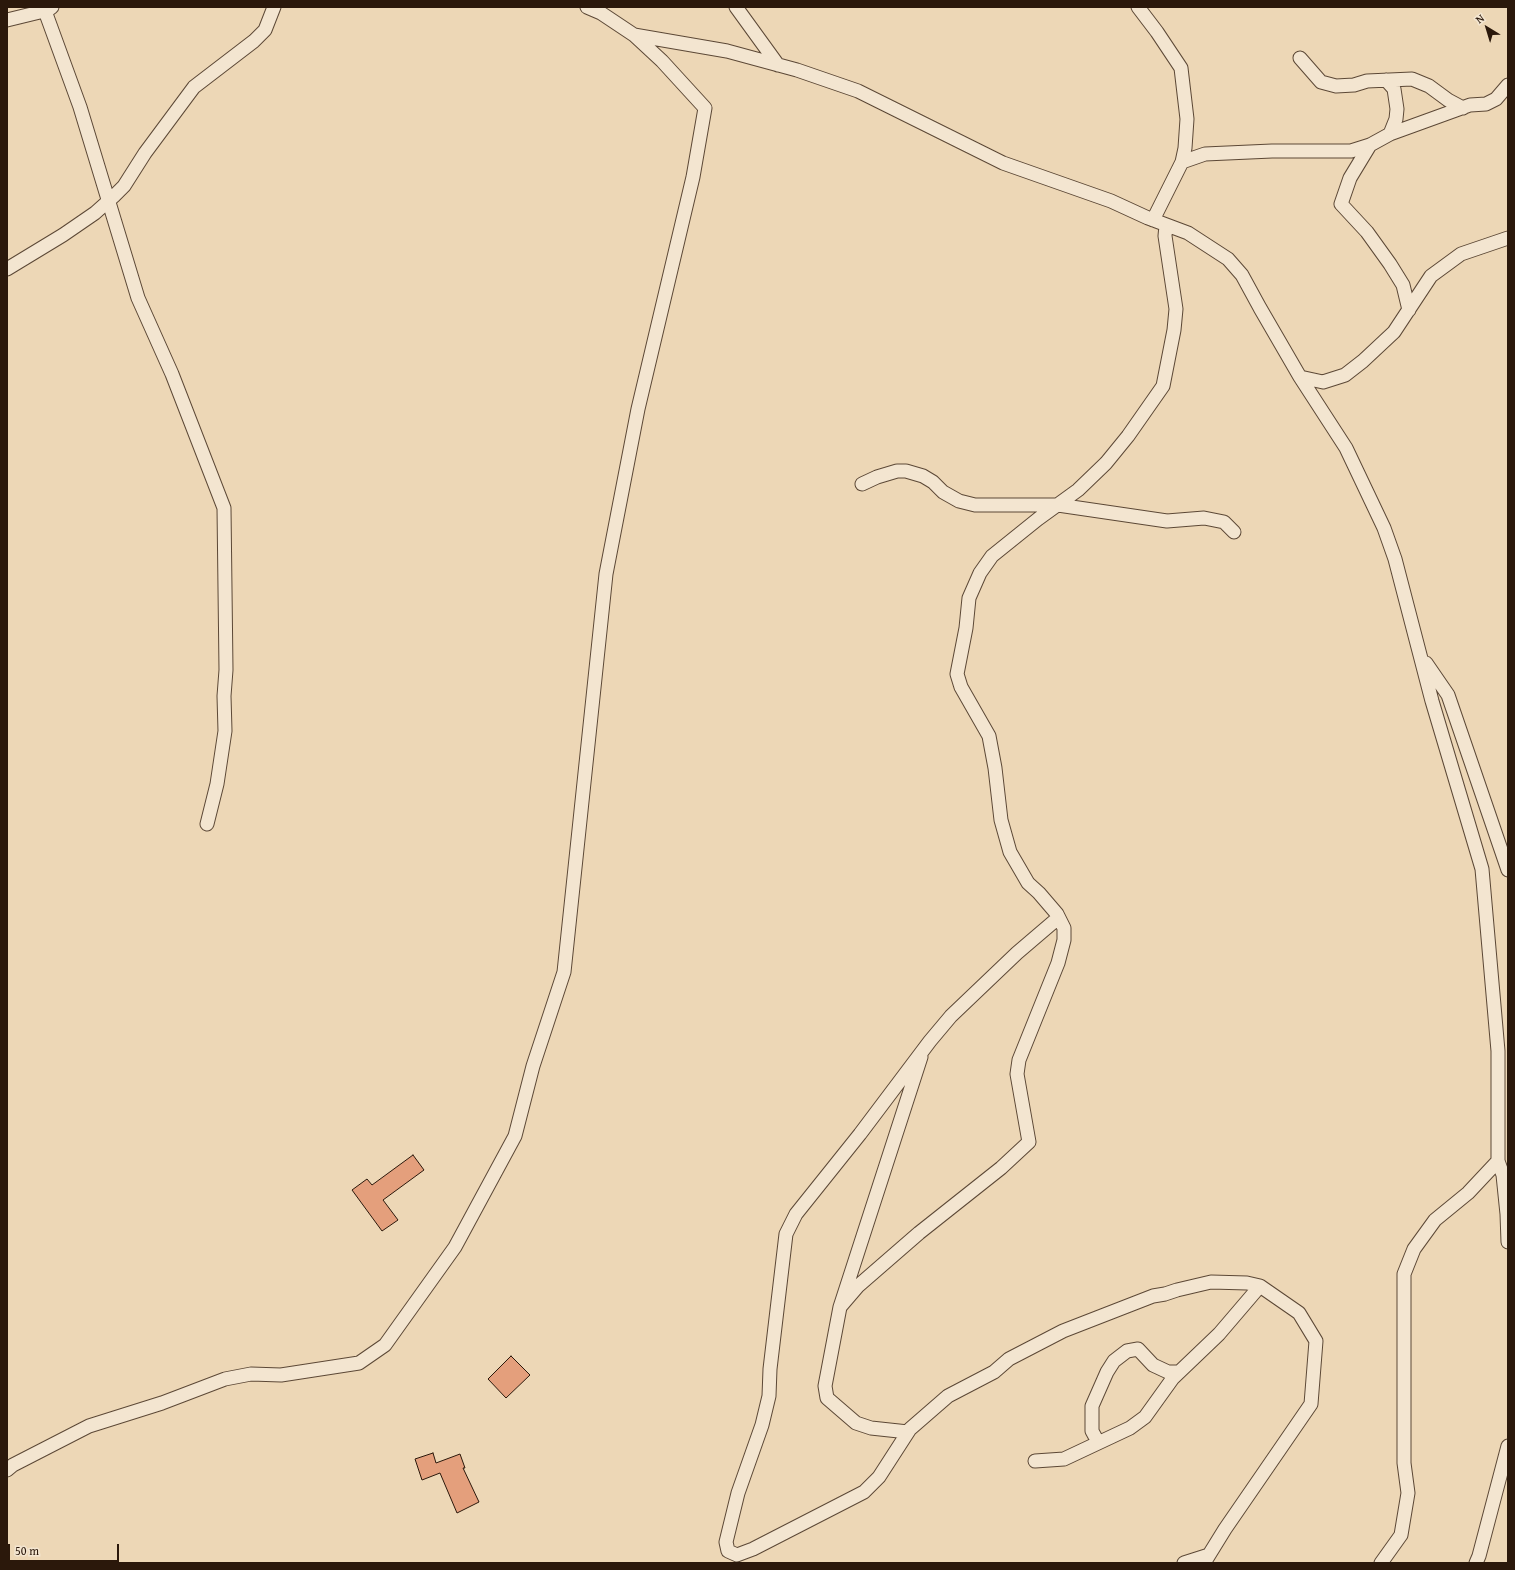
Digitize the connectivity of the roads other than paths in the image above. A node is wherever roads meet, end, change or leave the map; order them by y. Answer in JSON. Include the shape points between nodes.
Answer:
{"nodes":[{"id":1,"x":274,"y":7,"type":"edge"},
{"id":2,"x":587,"y":7,"type":"edge"},
{"id":3,"x":736,"y":7,"type":"edge"},
{"id":4,"x":1138,"y":7,"type":"edge"},
{"id":5,"x":49,"y":9,"type":"edge"},
{"id":6,"x":7,"y":20,"type":"edge"},
{"id":7,"x":634,"y":35,"type":"junction"},
{"id":8,"x":1300,"y":58,"type":"dead end"},
{"id":9,"x":778,"y":65,"type":"junction"},
{"id":10,"x":1386,"y":80,"type":"junction"},
{"id":11,"x":1508,"y":86,"type":"edge"},
{"id":12,"x":1463,"y":108,"type":"junction"},
{"id":13,"x":1390,"y":134,"type":"junction"},
{"id":14,"x":1370,"y":145,"type":"junction"},
{"id":15,"x":1182,"y":162,"type":"junction"},
{"id":16,"x":108,"y":201,"type":"junction"},
{"id":17,"x":1153,"y":220,"type":"junction"},
{"id":18,"x":1166,"y":225,"type":"junction"},
{"id":19,"x":1508,"y":238,"type":"edge"},
{"id":20,"x":7,"y":269,"type":"edge"},
{"id":21,"x":1409,"y":310,"type":"junction"},
{"id":22,"x":1300,"y":376,"type":"junction"},
{"id":23,"x":862,"y":484,"type":"dead end"},
{"id":24,"x":1058,"y":505,"type":"junction"},
{"id":25,"x":1234,"y":532,"type":"dead end"},
{"id":26,"x":1420,"y":653,"type":"junction"},
{"id":27,"x":207,"y":824,"type":"dead end"},
{"id":28,"x":1508,"y":870,"type":"edge"},
{"id":29,"x":1058,"y":918,"type":"junction"},
{"id":30,"x":924,"y":1048,"type":"junction"},
{"id":31,"x":1498,"y":1161,"type":"junction"},
{"id":32,"x":1508,"y":1212,"type":"edge"},
{"id":33,"x":1508,"y":1242,"type":"edge"},
{"id":34,"x":1260,"y":1286,"type":"junction"},
{"id":35,"x":840,"y":1307,"type":"junction"},
{"id":36,"x":1179,"y":1372,"type":"junction"},
{"id":37,"x":908,"y":1432,"type":"junction"},
{"id":38,"x":1098,"y":1442,"type":"junction"},
{"id":39,"x":1508,"y":1446,"type":"edge"},
{"id":40,"x":1034,"y":1461,"type":"dead end"},
{"id":41,"x":7,"y":1470,"type":"edge"},
{"id":42,"x":1206,"y":1559,"type":"edge"},
{"id":43,"x":1184,"y":1563,"type":"edge"},
{"id":44,"x":1381,"y":1563,"type":"edge"},
{"id":45,"x":1476,"y":1563,"type":"edge"}],
"edges":[{"from":1,"to":16,"type":"street","via":[[265,30],[254,41],[194,87],[149,147],[124,186]]},
{"from":2,"to":7,"type":"street","via":[[601,13]]},
{"from":3,"to":9,"type":"street"},
{"from":4,"to":15,"type":"street","via":[[1181,68],[1188,119]]},
{"from":5,"to":6,"type":"street"},
{"from":5,"to":16,"type":"street"},
{"from":7,"to":9,"type":"street","via":[[726,51]]},
{"from":7,"to":41,"type":"street","via":[[705,108],[693,177],[638,409],[606,574],[564,972],[533,1066],[515,1136],[454,1248],[385,1346],[359,1363],[281,1376],[251,1374],[225,1379],[162,1403],[89,1426]]},
{"from":8,"to":10,"type":"street","via":[[1321,82],[1336,86]]},
{"from":9,"to":17,"type":"street","via":[[858,91],[1003,163],[1111,201]]},
{"from":10,"to":12,"type":"street","via":[[1412,79],[1429,86]]},
{"from":10,"to":13,"type":"street","via":[[1394,89],[1397,109]]},
{"from":11,"to":12,"type":"street","via":[[1486,104]]},
{"from":12,"to":13,"type":"street"},
{"from":13,"to":14,"type":"street"},
{"from":14,"to":15,"type":"street","via":[[1351,151],[1205,154]]},
{"from":14,"to":21,"type":"street","via":[[1350,178],[1342,204],[1367,232],[1403,284]]},
{"from":15,"to":17,"type":"street"},
{"from":16,"to":20,"type":"street","via":[[63,235]]},
{"from":16,"to":27,"type":"street","via":[[138,298],[175,381],[224,508],[225,731]]},
{"from":17,"to":18,"type":"street"},
{"from":18,"to":22,"type":"street","via":[[1188,233],[1233,264],[1242,275]]},
{"from":18,"to":24,"type":"street","via":[[1165,236],[1176,309],[1163,386],[1106,463]]},
{"from":19,"to":21,"type":"street","via":[[1461,254],[1431,276]]},
{"from":21,"to":22,"type":"street","via":[[1394,332],[1345,375],[1323,382]]},
{"from":22,"to":26,"type":"street","via":[[1346,448],[1384,528]]},
{"from":23,"to":24,"type":"street","via":[[897,471],[906,471],[923,476],[959,501],[975,505]]},
{"from":24,"to":25,"type":"street","via":[[1167,521],[1204,518],[1224,522]]},
{"from":24,"to":29,"type":"street","via":[[992,556],[980,573],[969,598],[957,674],[961,687],[989,736],[996,768],[1003,831],[1010,852],[1028,883]]},
{"from":26,"to":28,"type":"street","via":[[1448,695]]},
{"from":26,"to":31,"type":"street","via":[[1482,868],[1498,1051]]},
{"from":29,"to":30,"type":"street","via":[[980,987]]},
{"from":29,"to":35,"type":"street","via":[[1064,928],[1058,964],[1019,1060],[1017,1074],[1029,1142],[858,1286]]},
{"from":30,"to":35,"type":"street"},
{"from":30,"to":37,"type":"street","via":[[796,1214],[786,1234],[769,1396],[762,1425],[738,1493],[726,1542],[728,1551],[737,1555],[753,1549],[864,1492],[879,1477]]},
{"from":31,"to":32,"type":"street","via":[[1503,1175]]},
{"from":31,"to":44,"type":"street","via":[[1468,1193],[1435,1220],[1414,1249],[1404,1274],[1404,1463],[1408,1493],[1401,1535]]},
{"from":32,"to":33,"type":"street"},
{"from":34,"to":36,"type":"street","via":[[1219,1334]]},
{"from":34,"to":37,"type":"street","via":[[1211,1282],[1153,1296],[1063,1331],[1009,1359],[994,1372],[948,1396]]},
{"from":34,"to":42,"type":"street","via":[[1299,1313],[1316,1341],[1311,1404]]},
{"from":35,"to":37,"type":"street","via":[[825,1386],[827,1398],[856,1423],[871,1428]]},
{"from":36,"to":38,"type":"street","via":[[1145,1417],[1130,1428]]},
{"from":36,"to":38,"type":"street","via":[[1168,1372],[1153,1365],[1138,1349],[1127,1351],[1114,1361],[1092,1406],[1092,1431]]},
{"from":38,"to":40,"type":"street","via":[[1064,1459]]},
{"from":39,"to":45,"type":"street"},
{"from":42,"to":43,"type":"street"}]}
